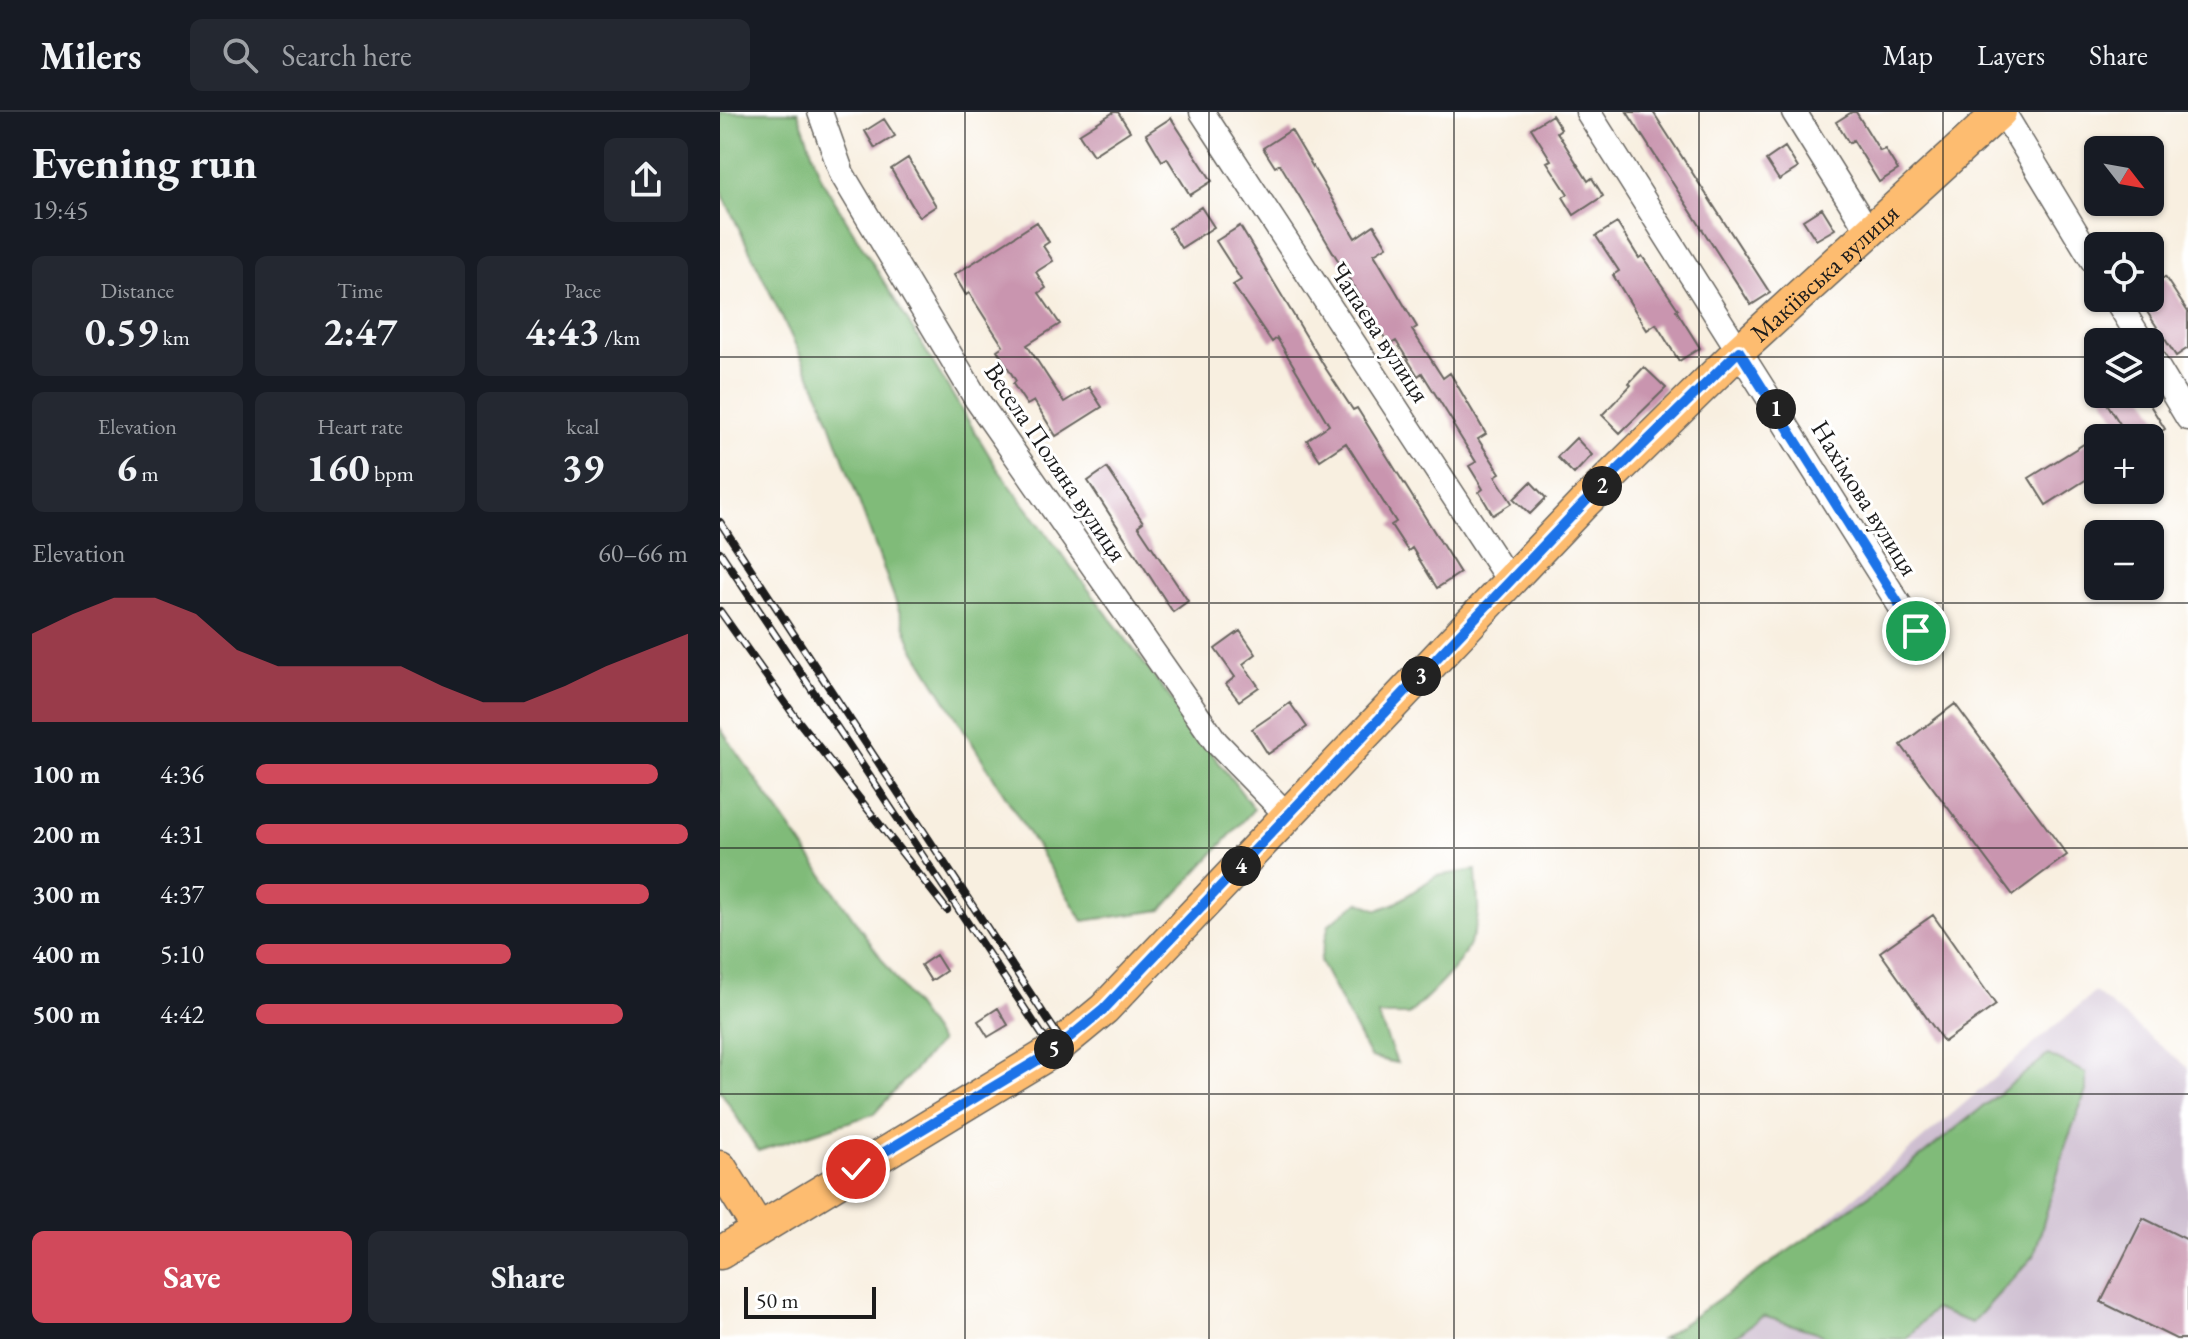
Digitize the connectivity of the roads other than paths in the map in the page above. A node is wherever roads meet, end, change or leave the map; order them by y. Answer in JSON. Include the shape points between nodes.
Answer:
{"nodes":[{"id":1,"x":820,"y":112,"type":"edge"},
{"id":2,"x":1202,"y":112,"type":"edge"},
{"id":3,"x":1588,"y":112,"type":"edge"},
{"id":4,"x":1794,"y":112,"type":"edge"},
{"id":5,"x":2001,"y":112,"type":"edge"},
{"id":6,"x":1869,"y":232,"type":"junction"},
{"id":7,"x":2084,"y":246,"type":"edge"},
{"id":8,"x":1739,"y":351,"type":"junction"},
{"id":9,"x":2164,"y":378,"type":"edge"},
{"id":10,"x":2188,"y":418,"type":"edge"},
{"id":11,"x":1510,"y":582,"type":"junction"},
{"id":12,"x":1916,"y":631,"type":"dead end"},
{"id":13,"x":1288,"y":816,"type":"junction"},
{"id":14,"x":720,"y":1167,"type":"edge"},
{"id":15,"x":758,"y":1228,"type":"junction"},
{"id":16,"x":720,"y":1253,"type":"edge"}],
"edges":[{"from":1,"to":13,"type":"street","name":"Весела Поляна вулиця","via":[[842,174],[977,400],[1216,742]]},
{"from":2,"to":11,"type":"street","name":"Чапаєва вулиця"},
{"from":3,"to":8,"type":"street","name":"Нахімова вулиця"},
{"from":4,"to":6,"type":"street"},
{"from":5,"to":6,"type":"main road","name":"Макіївська вулиця"},
{"from":5,"to":7,"type":"street"},
{"from":6,"to":8,"type":"main road","name":"Макіївська вулиця"},
{"from":8,"to":11,"type":"main road","name":"Макіївська вулиця"},
{"from":8,"to":12,"type":"street","name":"Нахімова вулиця"},
{"from":9,"to":10,"type":"street"},
{"from":11,"to":13,"type":"main road","name":"Макіївська вулиця"},
{"from":13,"to":15,"type":"main road","name":"Макіївська вулиця","via":[[1082,1029]]},
{"from":14,"to":15,"type":"main road"},
{"from":15,"to":16,"type":"main road","name":"Макіївська вулиця"}]}
